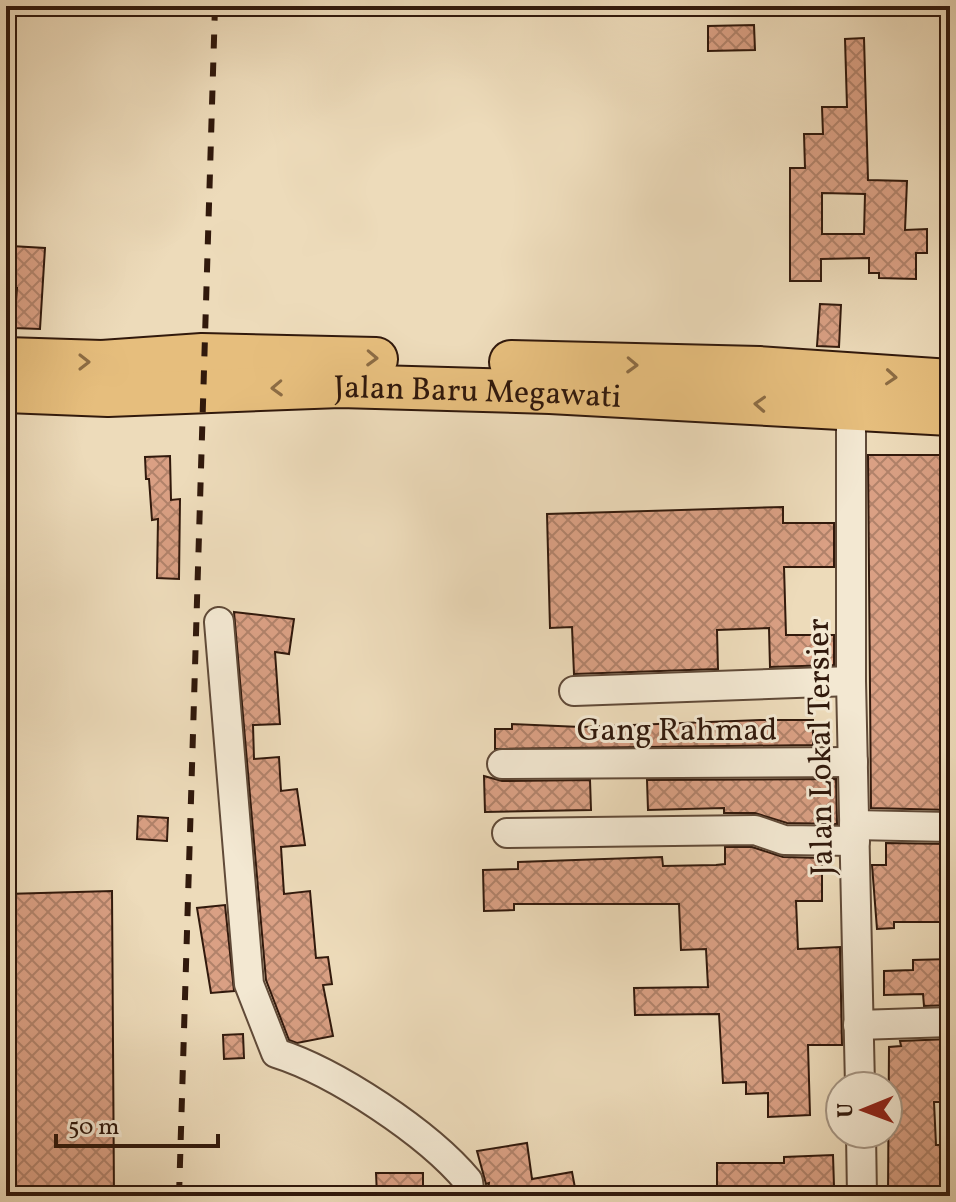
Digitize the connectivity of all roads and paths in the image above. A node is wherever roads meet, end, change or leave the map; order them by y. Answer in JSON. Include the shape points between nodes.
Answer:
{"nodes":[{"id":1,"x":6,"y":359,"type":"edge"},
{"id":2,"x":950,"y":381,"type":"edge"},
{"id":3,"x":6,"y":391,"type":"edge"},
{"id":4,"x":836,"y":395,"type":"junction"},
{"id":5,"x":950,"y":414,"type":"edge"},
{"id":6,"x":219,"y":622,"type":"dead end"},
{"id":7,"x":851,"y":681,"type":"junction"},
{"id":8,"x":574,"y":691,"type":"dead end"},
{"id":9,"x":853,"y":762,"type":"junction"},
{"id":10,"x":502,"y":764,"type":"dead end"},
{"id":11,"x":950,"y":827,"type":"edge"},
{"id":12,"x":507,"y":833,"type":"dead end"},
{"id":13,"x":854,"y":833,"type":"junction"},
{"id":14,"x":950,"y":1022,"type":"edge"},
{"id":15,"x":858,"y":1025,"type":"junction"},
{"id":16,"x":859,"y":1070,"type":"edge"},
{"id":17,"x":861,"y":1150,"type":"edge"},
{"id":18,"x":470,"y":1196,"type":"edge"},
{"id":19,"x":862,"y":1196,"type":"edge"}],
"edges":[{"from":1,"to":4,"type":"highway","name":"Jalan Baru Megawati","one_way":true,"via":[[102,362],[217,355]]},
{"from":4,"to":2,"type":"highway","name":"Jalan Baru Megawati","one_way":true},
{"from":4,"to":3,"type":"highway","name":"Jalan Baru Megawati","one_way":true,"via":[[340,386],[108,395]]},
{"from":4,"to":5,"type":"highway","name":"Jalan Baru Megawati"},
{"from":4,"to":7,"type":"street","name":"Jalan Lokal Tersier"},
{"from":6,"to":18,"type":"street","via":[[249,984],[267,1035],[276,1053],[306,1062],[436,1147],[468,1181]]},
{"from":7,"to":8,"type":"street"},
{"from":7,"to":9,"type":"street","name":"Jalan Lokal Tersier"},
{"from":9,"to":10,"type":"street","name":"Gang Rahmad"},
{"from":9,"to":13,"type":"street","name":"Jalan Lokal Tersier"},
{"from":11,"to":13,"type":"street"},
{"from":12,"to":13,"type":"street","via":[[755,830],[784,840]]},
{"from":13,"to":15,"type":"street","name":"Jalan Lokal Tersier"},
{"from":14,"to":15,"type":"street"},
{"from":15,"to":16,"type":"street","name":"Jalan Lokal Tersier"},
{"from":17,"to":19,"type":"street"}]}
